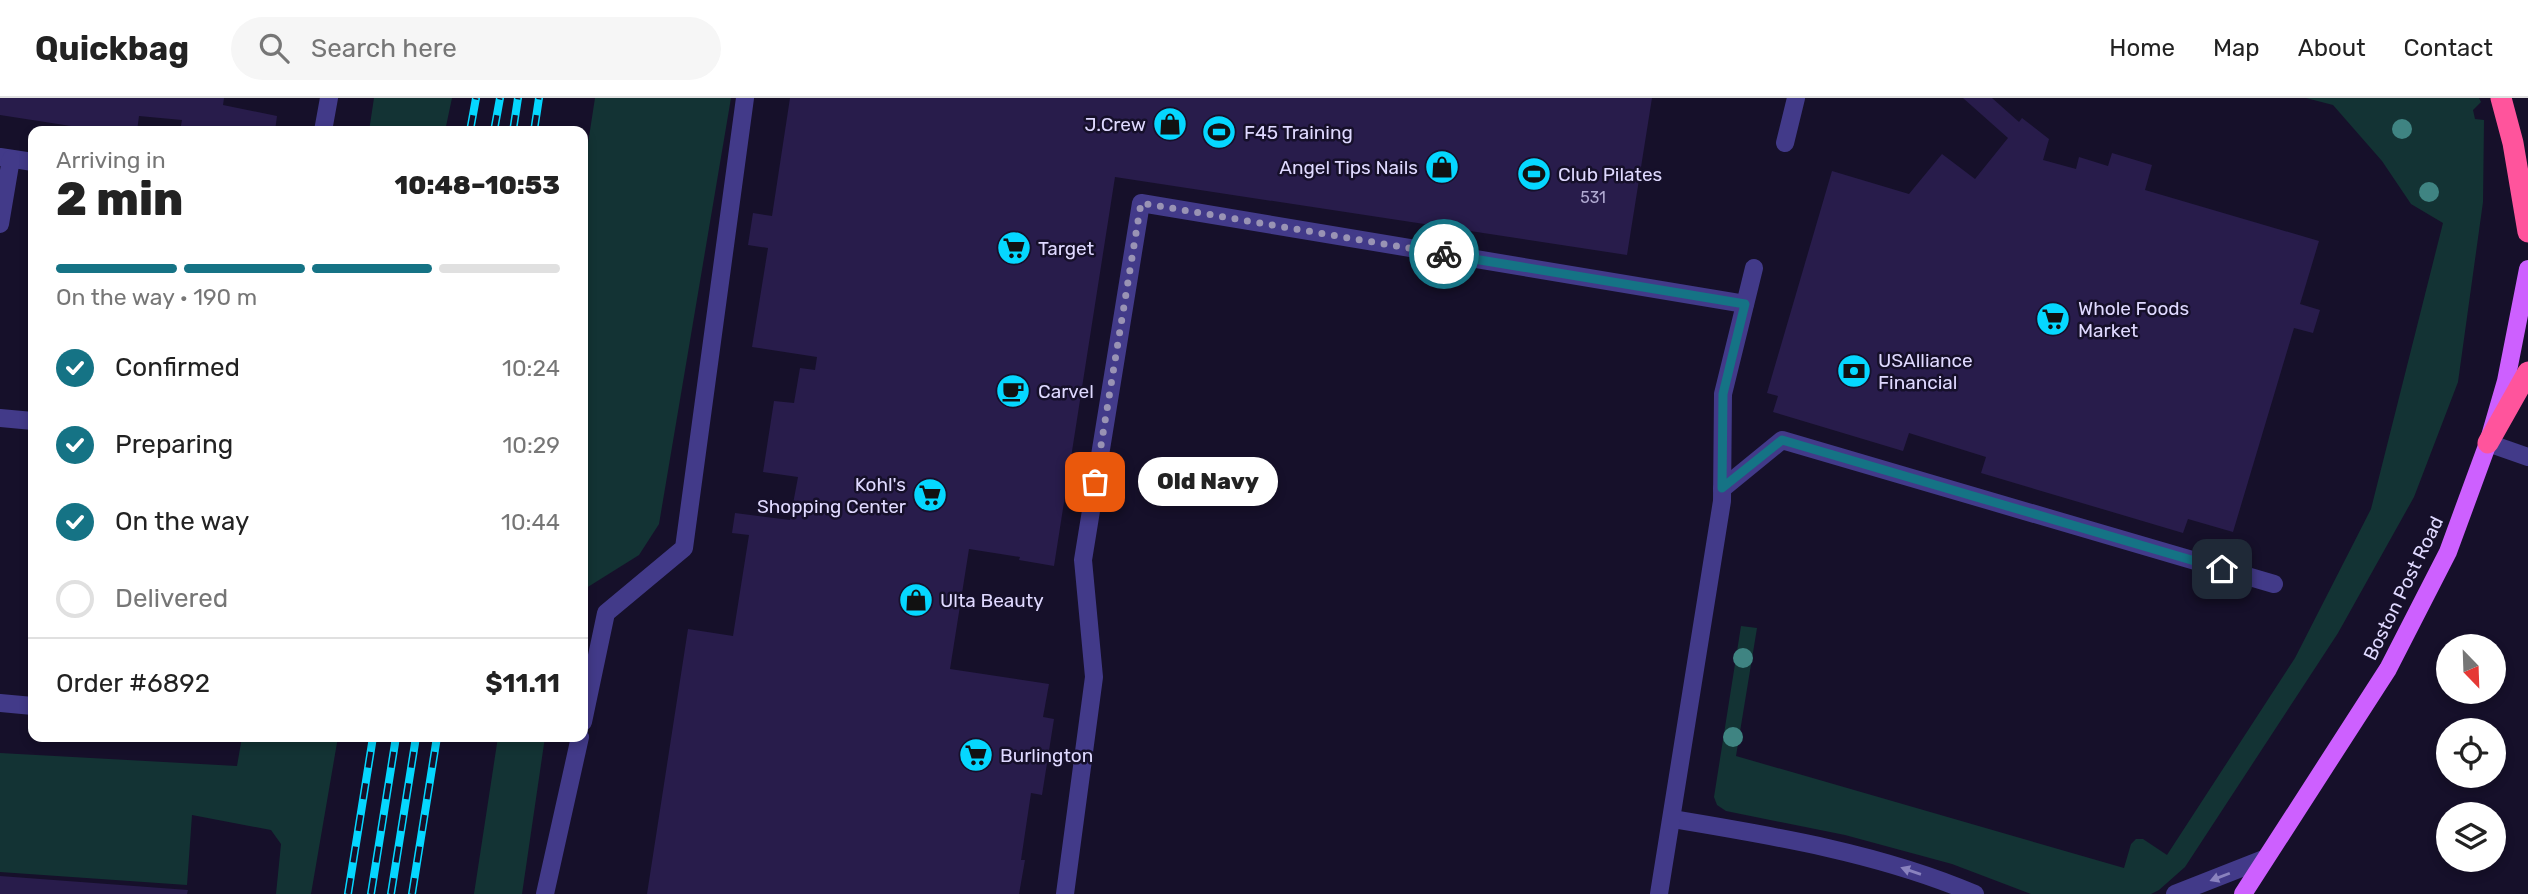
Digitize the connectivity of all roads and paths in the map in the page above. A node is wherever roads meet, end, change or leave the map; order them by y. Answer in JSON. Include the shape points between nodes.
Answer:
{"nodes":[{"id":1,"x":329,"y":98,"type":"edge"},
{"id":2,"x":745,"y":98,"type":"edge"},
{"id":3,"x":1796,"y":98,"type":"edge"},
{"id":4,"x":2501,"y":98,"type":"edge"},
{"id":5,"x":324,"y":126,"type":"edge"},
{"id":6,"x":1785,"y":143,"type":"dead end"},
{"id":7,"x":6,"y":158,"type":"edge"},
{"id":8,"x":28,"y":161,"type":"edge"},
{"id":9,"x":0,"y":223,"type":"edge"},
{"id":10,"x":2528,"y":232,"type":"edge"},
{"id":11,"x":1754,"y":268,"type":"dead end"},
{"id":12,"x":2528,"y":269,"type":"edge"},
{"id":13,"x":1745,"y":304,"type":"junction"},
{"id":14,"x":2528,"y":372,"type":"edge"},
{"id":15,"x":0,"y":418,"type":"edge"},
{"id":16,"x":28,"y":421,"type":"edge"},
{"id":17,"x":2488,"y":443,"type":"junction"},
{"id":18,"x":2528,"y":457,"type":"edge"},
{"id":19,"x":1722,"y":488,"type":"junction"},
{"id":20,"x":2274,"y":584,"type":"dead end"},
{"id":21,"x":588,"y":700,"type":"edge"},
{"id":22,"x":0,"y":703,"type":"edge"},
{"id":23,"x":28,"y":706,"type":"edge"},
{"id":24,"x":579,"y":742,"type":"edge"},
{"id":25,"x":1672,"y":819,"type":"junction"},
{"id":26,"x":2264,"y":859,"type":"junction"},
{"id":27,"x":545,"y":894,"type":"edge"},
{"id":28,"x":1065,"y":894,"type":"edge"},
{"id":29,"x":1659,"y":894,"type":"edge"},
{"id":30,"x":1975,"y":894,"type":"edge"},
{"id":31,"x":2175,"y":894,"type":"edge"},
{"id":32,"x":2243,"y":894,"type":"edge"}],
"edges":[{"from":1,"to":5,"type":"street"},
{"from":2,"to":21,"type":"street","via":[[684,548],[607,614]]},
{"from":3,"to":6,"type":"street"},
{"from":4,"to":10,"type":"highway"},
{"from":7,"to":8,"type":"street"},
{"from":7,"to":9,"type":"street"},
{"from":11,"to":13,"type":"street"},
{"from":12,"to":17,"type":"main road","name":"Boston Post Road","via":[[2506,381]]},
{"from":13,"to":19,"type":"street","via":[[1723,394]]},
{"from":13,"to":28,"type":"street","via":[[1141,203],[1083,560],[1094,677]]},
{"from":14,"to":17,"type":"highway"},
{"from":15,"to":16,"type":"street"},
{"from":17,"to":18,"type":"street"},
{"from":17,"to":26,"type":"main road","name":"Boston Post Road","via":[[2448,552],[2411,627],[2348,733]]},
{"from":19,"to":20,"type":"street","via":[[1782,440]]},
{"from":19,"to":25,"type":"street"},
{"from":22,"to":23,"type":"street"},
{"from":24,"to":27,"type":"street"},
{"from":25,"to":29,"type":"street"},
{"from":30,"to":25,"type":"street","one_way":true,"via":[[1832,848]]},
{"from":26,"to":31,"type":"street","one_way":true},
{"from":26,"to":32,"type":"main road","name":"Boston Post Road"}]}
